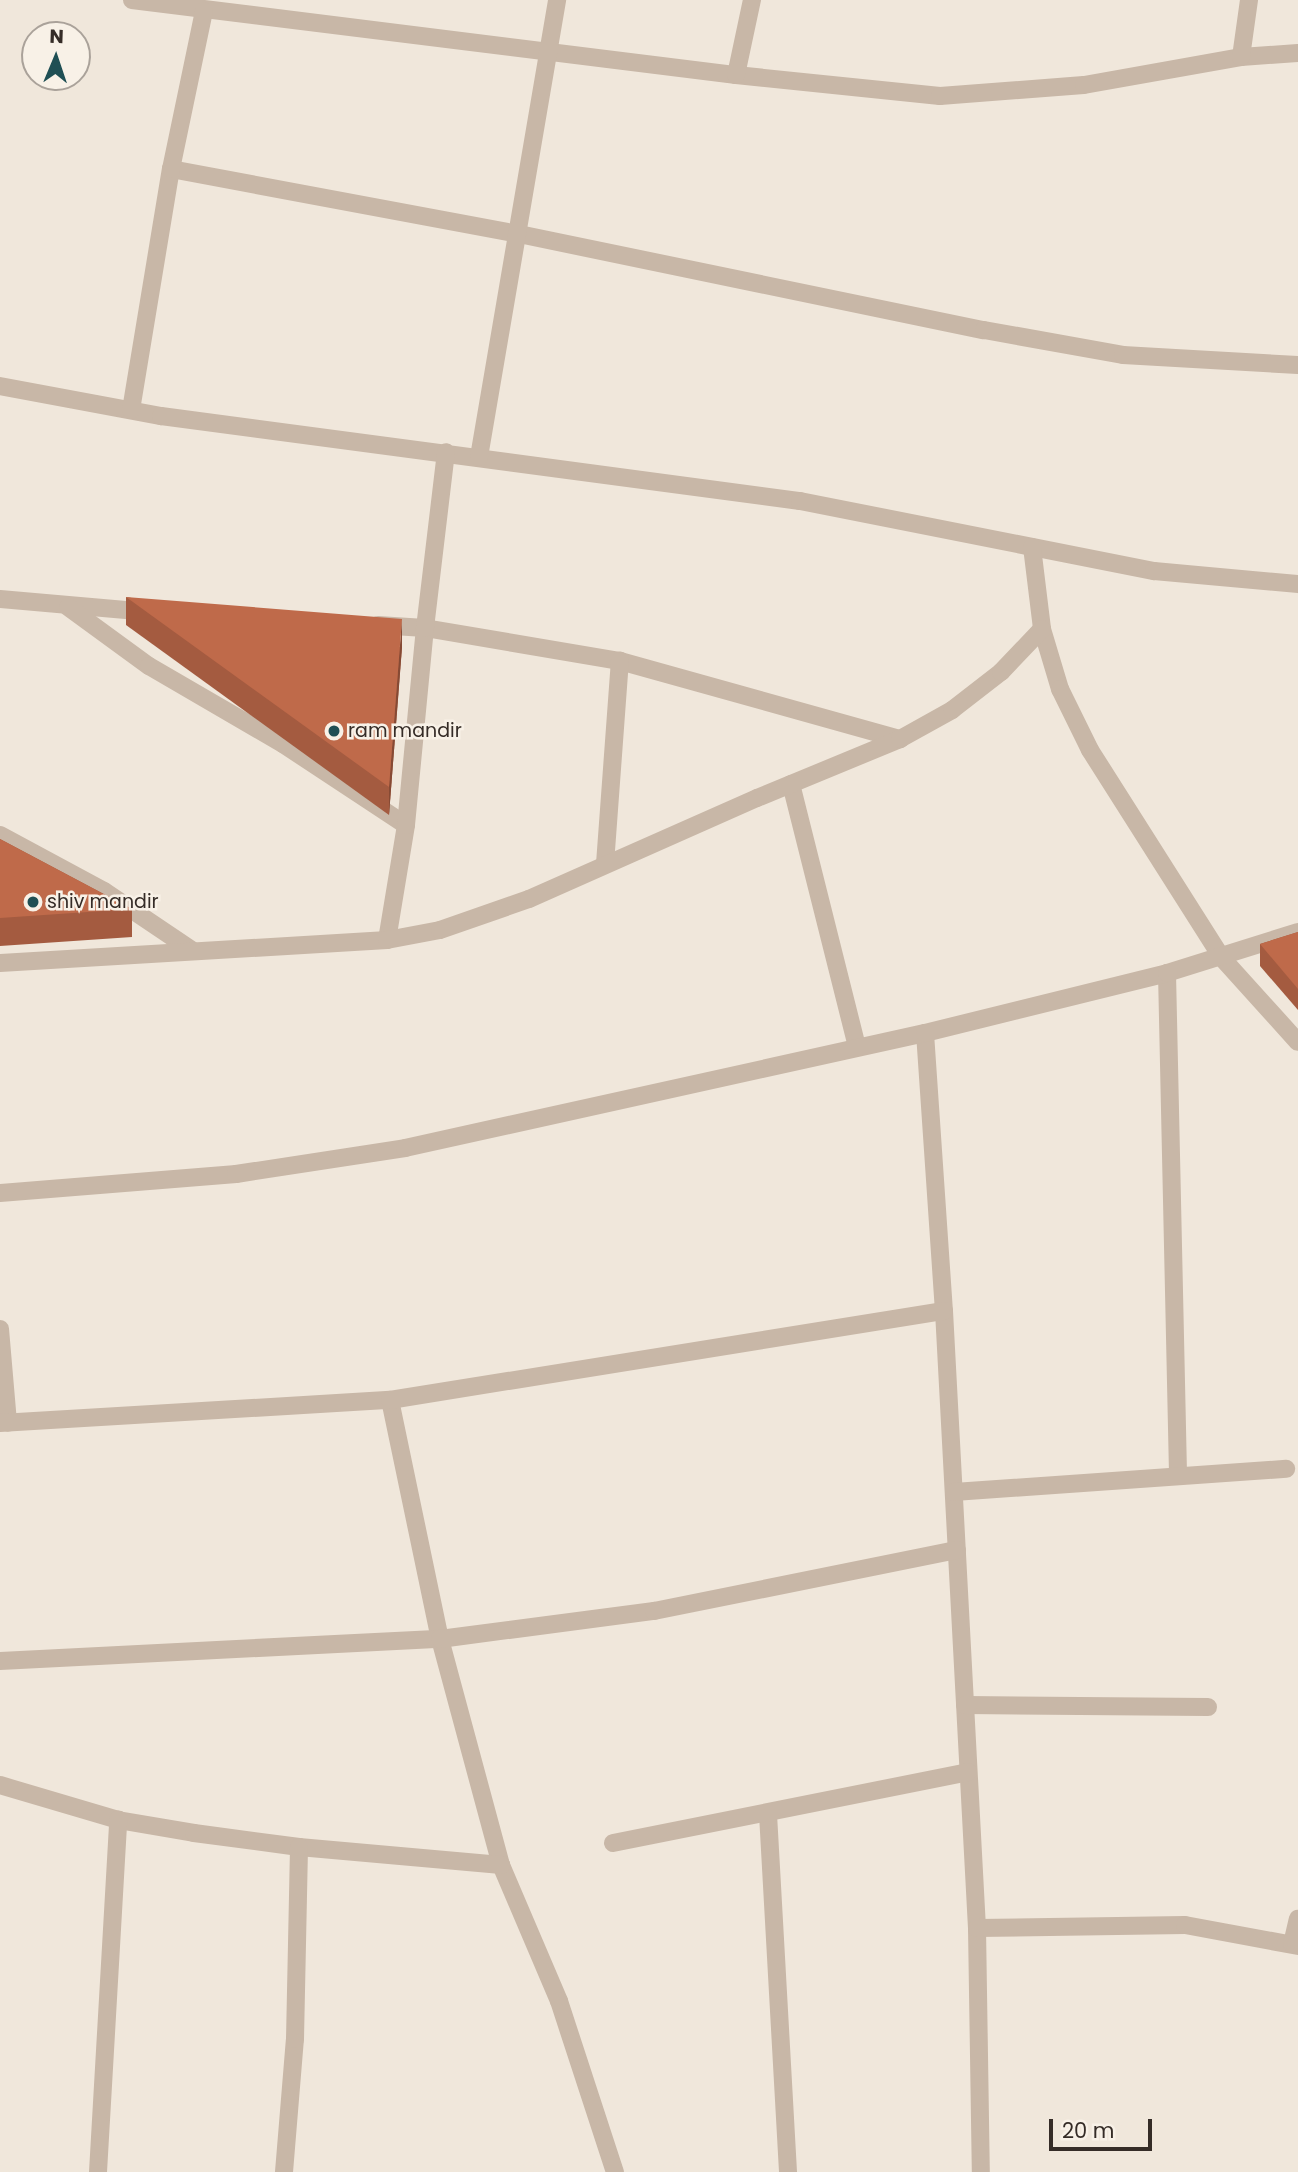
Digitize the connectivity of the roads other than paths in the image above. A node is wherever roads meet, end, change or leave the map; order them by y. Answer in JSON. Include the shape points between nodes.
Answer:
{"nodes":[{"id":1,"x":132,"y":0,"type":"edge"},
{"id":2,"x":557,"y":0,"type":"edge"},
{"id":3,"x":752,"y":0,"type":"edge"},
{"id":4,"x":1249,"y":0,"type":"edge"},
{"id":5,"x":204,"y":11,"type":"junction"},
{"id":6,"x":550,"y":51,"type":"junction"},
{"id":7,"x":1298,"y":52,"type":"edge"},
{"id":8,"x":1241,"y":57,"type":"junction"},
{"id":9,"x":736,"y":75,"type":"junction"},
{"id":10,"x":171,"y":169,"type":"junction"},
{"id":11,"x":519,"y":234,"type":"junction"},
{"id":12,"x":1298,"y":365,"type":"edge"},
{"id":13,"x":0,"y":386,"type":"edge"},
{"id":14,"x":131,"y":410,"type":"junction"},
{"id":15,"x":446,"y":452,"type":"junction"},
{"id":16,"x":479,"y":457,"type":"junction"},
{"id":17,"x":1032,"y":547,"type":"junction"},
{"id":18,"x":1298,"y":584,"type":"edge"},
{"id":19,"x":0,"y":599,"type":"edge"},
{"id":20,"x":68,"y":607,"type":"junction"},
{"id":21,"x":164,"y":613,"type":"edge"},
{"id":22,"x":356,"y":624,"type":"edge"},
{"id":23,"x":425,"y":628,"type":"junction"},
{"id":24,"x":1042,"y":629,"type":"junction"},
{"id":25,"x":620,"y":662,"type":"junction"},
{"id":26,"x":900,"y":739,"type":"junction"},
{"id":27,"x":791,"y":784,"type":"junction"},
{"id":28,"x":407,"y":825,"type":"junction"},
{"id":29,"x":0,"y":835,"type":"edge"},
{"id":30,"x":605,"y":864,"type":"junction"},
{"id":31,"x":1298,"y":932,"type":"edge"},
{"id":32,"x":387,"y":940,"type":"junction"},
{"id":33,"x":193,"y":951,"type":"junction"},
{"id":34,"x":1222,"y":958,"type":"junction"},
{"id":35,"x":0,"y":963,"type":"edge"},
{"id":36,"x":1167,"y":973,"type":"junction"},
{"id":37,"x":925,"y":1033,"type":"junction"},
{"id":38,"x":1298,"y":1042,"type":"edge"},
{"id":39,"x":857,"y":1046,"type":"junction"},
{"id":40,"x":0,"y":1194,"type":"edge"},
{"id":41,"x":944,"y":1311,"type":"junction"},
{"id":42,"x":0,"y":1329,"type":"edge"},
{"id":43,"x":390,"y":1400,"type":"junction"},
{"id":44,"x":4,"y":1423,"type":"edge"},
{"id":45,"x":1286,"y":1469,"type":"dead end"},
{"id":46,"x":1178,"y":1475,"type":"junction"},
{"id":47,"x":954,"y":1492,"type":"junction"},
{"id":48,"x":957,"y":1550,"type":"junction"},
{"id":49,"x":440,"y":1639,"type":"junction"},
{"id":50,"x":0,"y":1661,"type":"edge"},
{"id":51,"x":965,"y":1705,"type":"junction"},
{"id":52,"x":1208,"y":1707,"type":"dead end"},
{"id":53,"x":968,"y":1772,"type":"junction"},
{"id":54,"x":0,"y":1785,"type":"edge"},
{"id":55,"x":768,"y":1814,"type":"junction"},
{"id":56,"x":118,"y":1820,"type":"junction"},
{"id":57,"x":613,"y":1843,"type":"dead end"},
{"id":58,"x":299,"y":1847,"type":"junction"},
{"id":59,"x":501,"y":1865,"type":"junction"},
{"id":60,"x":1298,"y":1919,"type":"edge"},
{"id":61,"x":977,"y":1928,"type":"junction"},
{"id":62,"x":1295,"y":1945,"type":"edge"},
{"id":63,"x":98,"y":2172,"type":"edge"},
{"id":64,"x":284,"y":2172,"type":"edge"},
{"id":65,"x":615,"y":2172,"type":"edge"},
{"id":66,"x":788,"y":2172,"type":"edge"},
{"id":67,"x":981,"y":2172,"type":"edge"}],
"edges":[{"from":1,"to":5,"type":"street"},
{"from":2,"to":6,"type":"street"},
{"from":3,"to":9,"type":"street"},
{"from":4,"to":8,"type":"street"},
{"from":5,"to":6,"type":"street"},
{"from":5,"to":10,"type":"street"},
{"from":6,"to":9,"type":"street"},
{"from":6,"to":11,"type":"street"},
{"from":7,"to":8,"type":"street"},
{"from":8,"to":9,"type":"street","via":[[1084,85],[940,96]]},
{"from":10,"to":11,"type":"street"},
{"from":10,"to":14,"type":"street"},
{"from":11,"to":12,"type":"street","via":[[1124,355]]},
{"from":11,"to":16,"type":"street"},
{"from":13,"to":14,"type":"street"},
{"from":14,"to":15,"type":"street"},
{"from":15,"to":16,"type":"street"},
{"from":15,"to":23,"type":"street"},
{"from":16,"to":17,"type":"street","via":[[800,501]]},
{"from":17,"to":18,"type":"street","via":[[1154,571]]},
{"from":17,"to":24,"type":"street"},
{"from":19,"to":20,"type":"street"},
{"from":20,"to":21,"type":"street"},
{"from":20,"to":28,"type":"street","via":[[149,666],[283,744]]},
{"from":22,"to":23,"type":"street"},
{"from":23,"to":25,"type":"street"},
{"from":23,"to":28,"type":"street"},
{"from":24,"to":26,"type":"street","via":[[1001,672],[952,710]]},
{"from":24,"to":34,"type":"street","via":[[1060,690],[1090,750]]},
{"from":25,"to":26,"type":"street"},
{"from":25,"to":30,"type":"street"},
{"from":26,"to":27,"type":"street"},
{"from":27,"to":30,"type":"street"},
{"from":27,"to":39,"type":"street"},
{"from":28,"to":32,"type":"street"},
{"from":29,"to":33,"type":"street","via":[[104,891]]},
{"from":30,"to":32,"type":"street","via":[[452,925]]},
{"from":31,"to":34,"type":"street"},
{"from":32,"to":33,"type":"street"},
{"from":33,"to":35,"type":"street"},
{"from":34,"to":36,"type":"street"},
{"from":34,"to":38,"type":"street"},
{"from":36,"to":37,"type":"street"},
{"from":36,"to":46,"type":"street"},
{"from":37,"to":39,"type":"street"},
{"from":37,"to":41,"type":"street"},
{"from":39,"to":40,"type":"street","via":[[405,1148],[236,1174]]},
{"from":41,"to":43,"type":"street"},
{"from":41,"to":47,"type":"street"},
{"from":42,"to":44,"type":"street"},
{"from":43,"to":44,"type":"street"},
{"from":43,"to":49,"type":"street"},
{"from":45,"to":46,"type":"street"},
{"from":46,"to":47,"type":"street"},
{"from":47,"to":48,"type":"street"},
{"from":48,"to":49,"type":"street","via":[[654,1611]]},
{"from":48,"to":51,"type":"street"},
{"from":49,"to":50,"type":"street"},
{"from":49,"to":59,"type":"street"},
{"from":51,"to":52,"type":"street"},
{"from":51,"to":53,"type":"street"},
{"from":53,"to":55,"type":"street"},
{"from":53,"to":61,"type":"street"},
{"from":54,"to":56,"type":"street"},
{"from":55,"to":57,"type":"street"},
{"from":55,"to":66,"type":"street"},
{"from":56,"to":58,"type":"street"},
{"from":56,"to":63,"type":"street"},
{"from":58,"to":59,"type":"street"},
{"from":58,"to":64,"type":"street","via":[[295,2039]]},
{"from":59,"to":65,"type":"street","via":[[558,2001]]},
{"from":60,"to":62,"type":"street"},
{"from":61,"to":62,"type":"street","via":[[1185,1925]]},
{"from":61,"to":67,"type":"street"}]}
